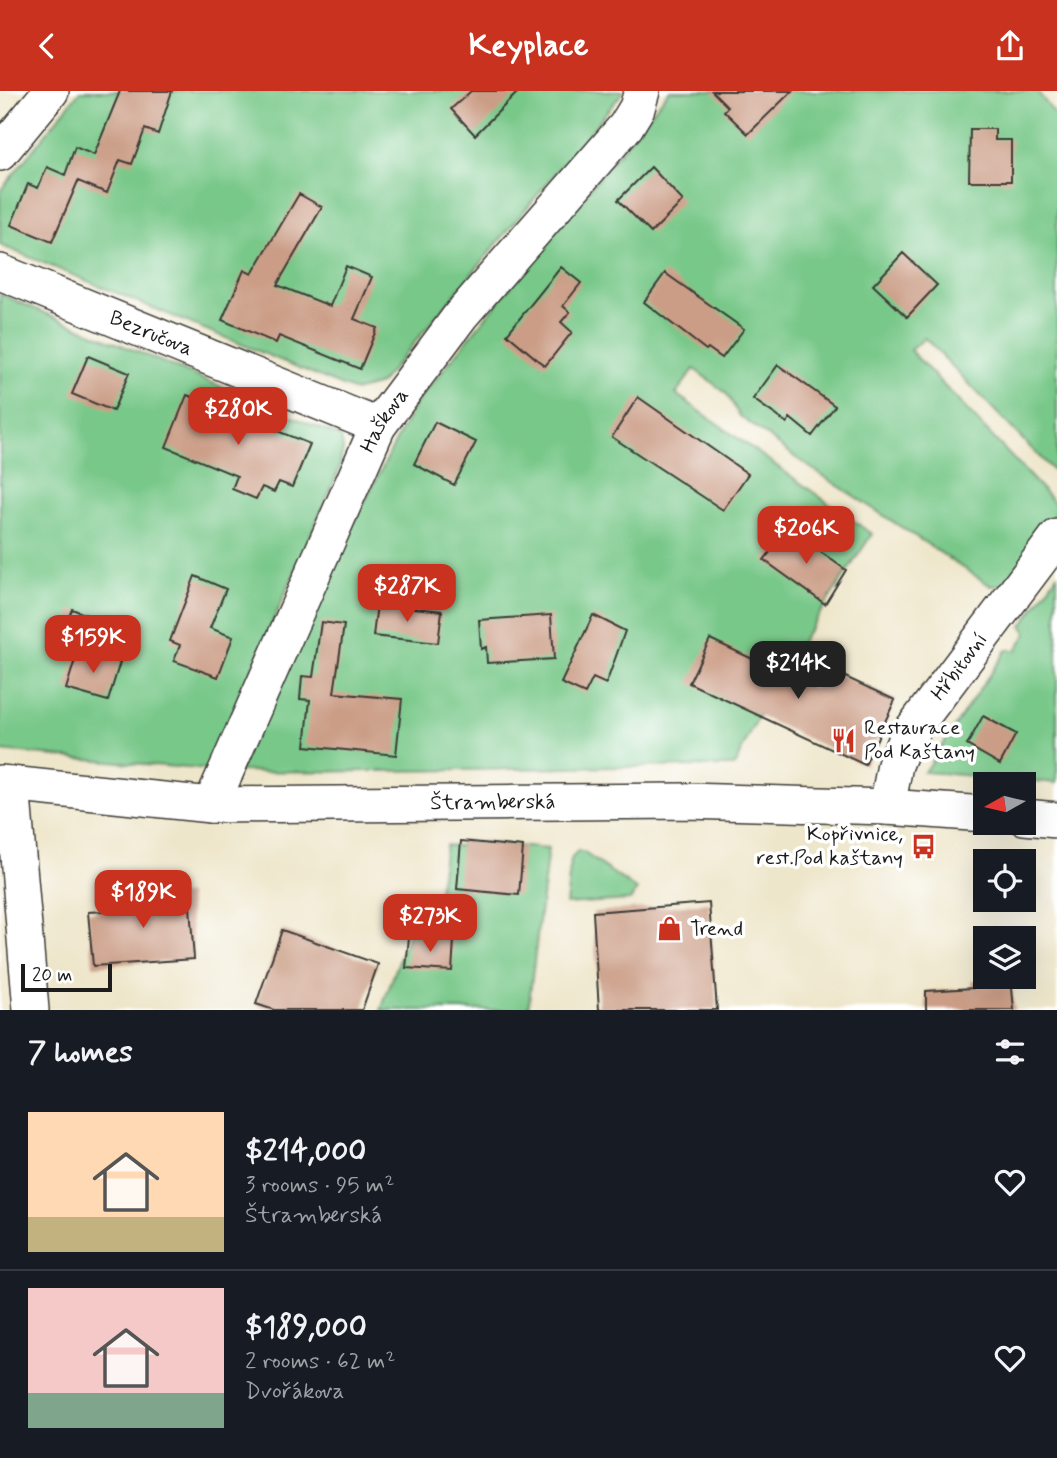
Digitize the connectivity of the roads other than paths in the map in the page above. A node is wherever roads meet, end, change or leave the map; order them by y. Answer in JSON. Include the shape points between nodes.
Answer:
{"nodes":[{"id":1,"x":51,"y":91,"type":"edge"},
{"id":2,"x":642,"y":91,"type":"edge"},
{"id":3,"x":0,"y":153,"type":"edge"},
{"id":4,"x":0,"y":272,"type":"edge"},
{"id":5,"x":378,"y":426,"type":"junction"},
{"id":6,"x":1057,"y":537,"type":"edge"},
{"id":7,"x":6,"y":784,"type":"edge"},
{"id":8,"x":211,"y":805,"type":"junction"},
{"id":9,"x":887,"y":807,"type":"junction"},
{"id":10,"x":973,"y":813,"type":"edge"},
{"id":11,"x":1036,"y":818,"type":"edge"},
{"id":12,"x":1057,"y":820,"type":"edge"},
{"id":13,"x":31,"y":1010,"type":"edge"}],
"edges":[{"from":1,"to":3,"type":"street"},
{"from":2,"to":5,"type":"street","name":"Haškova","via":[[626,126],[461,316]]},
{"from":4,"to":5,"type":"street","name":"Bezručova"},
{"from":5,"to":8,"type":"street","name":"Haškova"},
{"from":6,"to":9,"type":"street","name":"Hřbitovní","via":[[906,738]]},
{"from":7,"to":8,"type":"street","name":"Štramberská"},
{"from":7,"to":13,"type":"street"},
{"from":8,"to":9,"type":"street","name":"Štramberská","via":[[687,801]]},
{"from":9,"to":10,"type":"street","name":"Štramberská"},
{"from":11,"to":12,"type":"street"}]}
